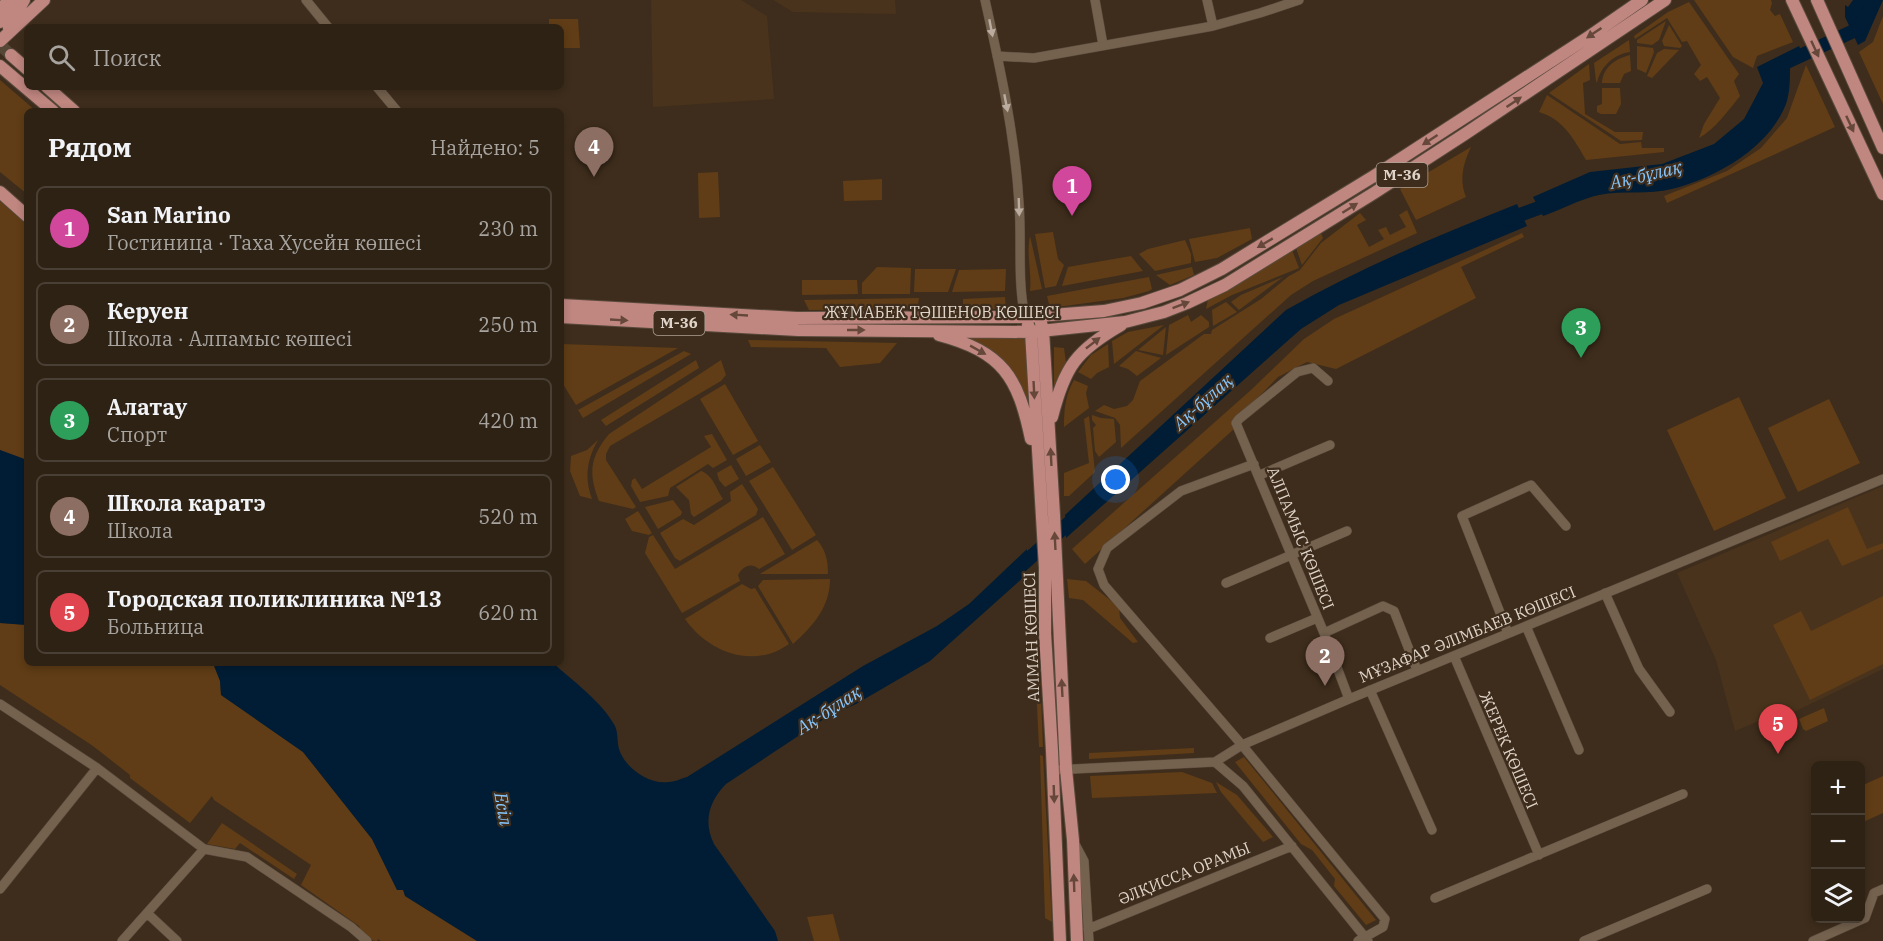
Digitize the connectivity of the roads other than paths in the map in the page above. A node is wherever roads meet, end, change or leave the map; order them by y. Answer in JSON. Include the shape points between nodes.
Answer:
{"nodes":[{"id":1,"x":9,"y":0,"type":"edge"},
{"id":2,"x":23,"y":0,"type":"edge"},
{"id":3,"x":44,"y":0,"type":"edge"},
{"id":4,"x":306,"y":0,"type":"edge"},
{"id":5,"x":986,"y":0,"type":"edge"},
{"id":6,"x":1095,"y":0,"type":"edge"},
{"id":7,"x":1207,"y":0,"type":"edge"},
{"id":8,"x":1299,"y":0,"type":"edge"},
{"id":9,"x":1642,"y":0,"type":"edge"},
{"id":10,"x":1665,"y":0,"type":"edge"},
{"id":11,"x":1792,"y":0,"type":"edge"},
{"id":12,"x":1817,"y":0,"type":"edge"},
{"id":13,"x":0,"y":10,"type":"edge"},
{"id":14,"x":0,"y":22,"type":"edge"},
{"id":15,"x":326,"y":24,"type":"edge"},
{"id":16,"x":1213,"y":26,"type":"junction"},
{"id":17,"x":3,"y":38,"type":"edge"},
{"id":18,"x":1103,"y":45,"type":"junction"},
{"id":19,"x":11,"y":55,"type":"tunnel mouth"},
{"id":20,"x":997,"y":56,"type":"junction"},
{"id":21,"x":0,"y":66,"type":"tunnel mouth"},
{"id":22,"x":24,"y":66,"type":"edge"},
{"id":23,"x":24,"y":86,"type":"edge"},
{"id":24,"x":28,"y":90,"type":"edge"},
{"id":25,"x":50,"y":90,"type":"edge"},
{"id":26,"x":380,"y":90,"type":"edge"},
{"id":27,"x":49,"y":108,"type":"edge"},
{"id":28,"x":71,"y":108,"type":"edge"},
{"id":29,"x":394,"y":108,"type":"edge"},
{"id":30,"x":1883,"y":148,"type":"edge"},
{"id":31,"x":0,"y":182,"type":"edge"},
{"id":32,"x":0,"y":192,"type":"edge"},
{"id":33,"x":1883,"y":194,"type":"edge"},
{"id":34,"x":24,"y":202,"type":"edge"},
{"id":35,"x":24,"y":213,"type":"edge"},
{"id":36,"x":564,"y":305,"type":"edge"},
{"id":37,"x":1039,"y":316,"type":"junction"},
{"id":38,"x":564,"y":317,"type":"edge"},
{"id":39,"x":1025,"y":317,"type":"junction"},
{"id":40,"x":1125,"y":322,"type":"junction"},
{"id":41,"x":924,"y":331,"type":"junction"},
{"id":42,"x":1037,"y":331,"type":"junction"},
{"id":43,"x":1328,"y":381,"type":"dead end"},
{"id":44,"x":1049,"y":430,"type":"junction"},
{"id":45,"x":1330,"y":445,"type":"dead end"},
{"id":46,"x":1254,"y":464,"type":"junction"},
{"id":47,"x":1260,"y":475,"type":"junction"},
{"id":48,"x":1883,"y":479,"type":"edge"},
{"id":49,"x":1039,"y":482,"type":"junction"},
{"id":50,"x":1566,"y":526,"type":"dead end"},
{"id":51,"x":1347,"y":531,"type":"dead end"},
{"id":52,"x":1290,"y":555,"type":"junction"},
{"id":53,"x":1051,"y":567,"type":"junction"},
{"id":54,"x":1226,"y":583,"type":"dead end"},
{"id":55,"x":1605,"y":593,"type":"junction"},
{"id":56,"x":1317,"y":618,"type":"junction"},
{"id":57,"x":1526,"y":626,"type":"junction"},
{"id":58,"x":1324,"y":633,"type":"junction"},
{"id":59,"x":1509,"y":633,"type":"junction"},
{"id":60,"x":1270,"y":638,"type":"dead end"},
{"id":61,"x":1454,"y":656,"type":"junction"},
{"id":62,"x":1417,"y":670,"type":"junction"},
{"id":63,"x":1370,"y":690,"type":"junction"},
{"id":64,"x":1348,"y":699,"type":"junction"},
{"id":65,"x":0,"y":704,"type":"edge"},
{"id":66,"x":1670,"y":712,"type":"dead end"},
{"id":67,"x":1242,"y":745,"type":"junction"},
{"id":68,"x":1579,"y":750,"type":"dead end"},
{"id":69,"x":1215,"y":762,"type":"junction"},
{"id":70,"x":97,"y":768,"type":"junction"},
{"id":71,"x":1059,"y":769,"type":"junction"},
{"id":72,"x":1683,"y":794,"type":"dead end"},
{"id":73,"x":1432,"y":830,"type":"dead end"},
{"id":74,"x":1073,"y":840,"type":"junction"},
{"id":75,"x":1292,"y":846,"type":"junction"},
{"id":76,"x":204,"y":849,"type":"junction"},
{"id":77,"x":1539,"y":855,"type":"junction"},
{"id":78,"x":0,"y":889,"type":"edge"},
{"id":79,"x":1707,"y":889,"type":"dead end"},
{"id":80,"x":1883,"y":889,"type":"edge"},
{"id":81,"x":1435,"y":898,"type":"dead end"},
{"id":82,"x":147,"y":913,"type":"junction"},
{"id":83,"x":1088,"y":929,"type":"junction"},
{"id":84,"x":1364,"y":940,"type":"edge"},
{"id":85,"x":122,"y":941,"type":"edge"},
{"id":86,"x":177,"y":941,"type":"edge"},
{"id":87,"x":366,"y":941,"type":"edge"},
{"id":88,"x":1060,"y":941,"type":"edge"},
{"id":89,"x":1077,"y":941,"type":"edge"},
{"id":90,"x":1089,"y":941,"type":"edge"},
{"id":91,"x":1584,"y":941,"type":"edge"},
{"id":92,"x":1813,"y":941,"type":"edge"}],
"edges":[{"from":1,"to":13,"type":"main road"},
{"from":2,"to":14,"type":"main road"},
{"from":2,"to":17,"type":"main road"},
{"from":3,"to":17,"type":"main road"},
{"from":4,"to":15,"type":"street"},
{"from":5,"to":20,"type":"street","one_way":true},
{"from":6,"to":18,"type":"street"},
{"from":7,"to":16,"type":"street"},
{"from":8,"to":16,"type":"street"},
{"from":9,"to":37,"type":"main road","name":"ЖҰМАБЕК ТӘШЕНОВ КӨШЕСІ","number":"M-36","one_way":true,"via":[[1384,170],[1222,269],[1142,303],[1104,311]]},
{"from":40,"to":10,"type":"main road","name":"ЖҰМАБЕК ТӘШЕНОВ КӨШЕСІ","number":"M-36","one_way":true,"via":[[1187,303],[1225,285],[1461,137]]},
{"from":11,"to":33,"type":"main road","one_way":true},
{"from":12,"to":30,"type":"main road"},
{"from":16,"to":18,"type":"street"},
{"from":18,"to":20,"type":"street","via":[[1034,58]]},
{"from":19,"to":22,"type":"main road"},
{"from":20,"to":39,"type":"street","one_way":true,"via":[[1014,149]]},
{"from":21,"to":23,"type":"main road"},
{"from":24,"to":27,"type":"main road"},
{"from":25,"to":28,"type":"main road"},
{"from":26,"to":29,"type":"street"},
{"from":31,"to":34,"type":"main road"},
{"from":32,"to":35,"type":"main road"},
{"from":39,"to":36,"type":"main road","name":"ЖҰМАБЕК ТӘШЕНОВ КӨШЕСІ","number":"M-36","one_way":true,"via":[[797,318]]},
{"from":37,"to":39,"type":"main road","name":"ЖҰМАБЕК ТӘШЕНОВ КӨШЕСІ","number":"M-36"},
{"from":37,"to":42,"type":"main road"},
{"from":38,"to":41,"type":"main road","name":"ЖҰМАБЕК ТӘШЕНОВ КӨШЕСІ","number":"M-36","one_way":true,"via":[[798,330]]},
{"from":39,"to":42,"type":"main road"},
{"from":40,"to":42,"type":"main road","name":"ЖҰМАБЕК ТӘШЕНОВ КӨШЕСІ","number":"M-36"},
{"from":44,"to":40,"type":"main road","one_way":true,"via":[[1062,384],[1074,362],[1095,340]]},
{"from":41,"to":42,"type":"main road","name":"ЖҰМАБЕК ТӘШЕНОВ КӨШЕСІ","number":"M-36"},
{"from":41,"to":49,"type":"main road","one_way":true,"via":[[975,348],[1003,366],[1022,404]]},
{"from":42,"to":44,"type":"main road","name":"АММАН КӨШЕСІ"},
{"from":42,"to":49,"type":"main road","name":"АММАН КӨШЕСІ","one_way":true},
{"from":43,"to":46,"type":"street","name":"АЛПАМЫС КӨШЕСІ","via":[[1313,368],[1297,372],[1239,419],[1236,423]]},
{"from":53,"to":44,"type":"main road","name":"АММАН КӨШЕСІ","one_way":true,"via":[[1054,516]]},
{"from":45,"to":47,"type":"street"},
{"from":46,"to":47,"type":"street","name":"АЛПАМЫС КӨШЕСІ"},
{"from":46,"to":67,"type":"street","via":[[1181,491],[1107,548],[1098,568],[1104,585]]},
{"from":47,"to":52,"type":"street","name":"АЛПАМЫС КӨШЕСІ"},
{"from":48,"to":55,"type":"street","name":"МҰЗАФАР ӘЛІМБАЕВ КӨШЕСІ"},
{"from":49,"to":53,"type":"main road","name":"АММАН КӨШЕСІ","via":[[1041,518]]},
{"from":50,"to":59,"type":"street","via":[[1531,485],[1462,516]]},
{"from":51,"to":52,"type":"street"},
{"from":52,"to":54,"type":"street"},
{"from":52,"to":56,"type":"street","name":"АЛПАМЫС КӨШЕСІ"},
{"from":53,"to":71,"type":"main road","name":"АММАН КӨШЕСІ","via":[[1045,633]]},
{"from":55,"to":57,"type":"street","name":"МҰЗАФАР ӘЛІМБАЕВ КӨШЕСІ"},
{"from":55,"to":66,"type":"street","via":[[1639,669]]},
{"from":56,"to":58,"type":"street","name":"АЛПАМЫС КӨШЕСІ"},
{"from":56,"to":60,"type":"street"},
{"from":57,"to":59,"type":"street","name":"МҰЗАФАР ӘЛІМБАЕВ КӨШЕСІ"},
{"from":57,"to":68,"type":"street"},
{"from":58,"to":62,"type":"street","via":[[1383,606],[1389,608],[1394,611]]},
{"from":58,"to":64,"type":"street","name":"АЛПАМЫС КӨШЕСІ"},
{"from":59,"to":61,"type":"street","name":"МҰЗАФАР ӘЛІМБАЕВ КӨШЕСІ"},
{"from":61,"to":62,"type":"street","name":"МҰЗАФАР ӘЛІМБАЕВ КӨШЕСІ"},
{"from":61,"to":77,"type":"street","name":"ЖЕРЕК КӨШЕСІ"},
{"from":62,"to":63,"type":"street","name":"МҰЗАФАР ӘЛІМБАЕВ КӨШЕСІ"},
{"from":63,"to":64,"type":"street","name":"МҰЗАФАР ӘЛІМБАЕВ КӨШЕСІ"},
{"from":63,"to":73,"type":"street"},
{"from":64,"to":67,"type":"street","name":"МҰЗАФАР ӘЛІМБАЕВ КӨШЕСІ"},
{"from":65,"to":70,"type":"street"},
{"from":67,"to":69,"type":"street","name":"МҰЗАФАР ӘЛІМБАЕВ КӨШЕСІ"},
{"from":67,"to":84,"type":"street","via":[[1384,919],[1383,927]]},
{"from":69,"to":71,"type":"street","name":"МҰЗАФАР ӘЛІМБАЕВ КӨШЕСІ"},
{"from":69,"to":75,"type":"street","via":[[1243,786]]},
{"from":70,"to":76,"type":"street"},
{"from":70,"to":78,"type":"street"},
{"from":71,"to":74,"type":"main road","name":"АММАН КӨШЕСІ"},
{"from":71,"to":88,"type":"main road","name":"АММАН КӨШЕСІ","one_way":true},
{"from":72,"to":77,"type":"street"},
{"from":74,"to":83,"type":"street","name":"АММАН КӨШЕСІ","via":[[1084,861]]},
{"from":89,"to":74,"type":"main road","name":"АММАН КӨШЕСІ","one_way":true},
{"from":75,"to":83,"type":"street","name":"ӘЛҚИССА ОРАМЫ"},
{"from":75,"to":84,"type":"street"},
{"from":76,"to":82,"type":"street"},
{"from":76,"to":87,"type":"street","via":[[247,857]]},
{"from":77,"to":81,"type":"street"},
{"from":79,"to":91,"type":"street"},
{"from":80,"to":92,"type":"street","via":[[1874,893],[1865,918]]},
{"from":82,"to":85,"type":"street"},
{"from":82,"to":86,"type":"street"},
{"from":83,"to":90,"type":"street","name":"АММАН КӨШЕСІ"}]}
